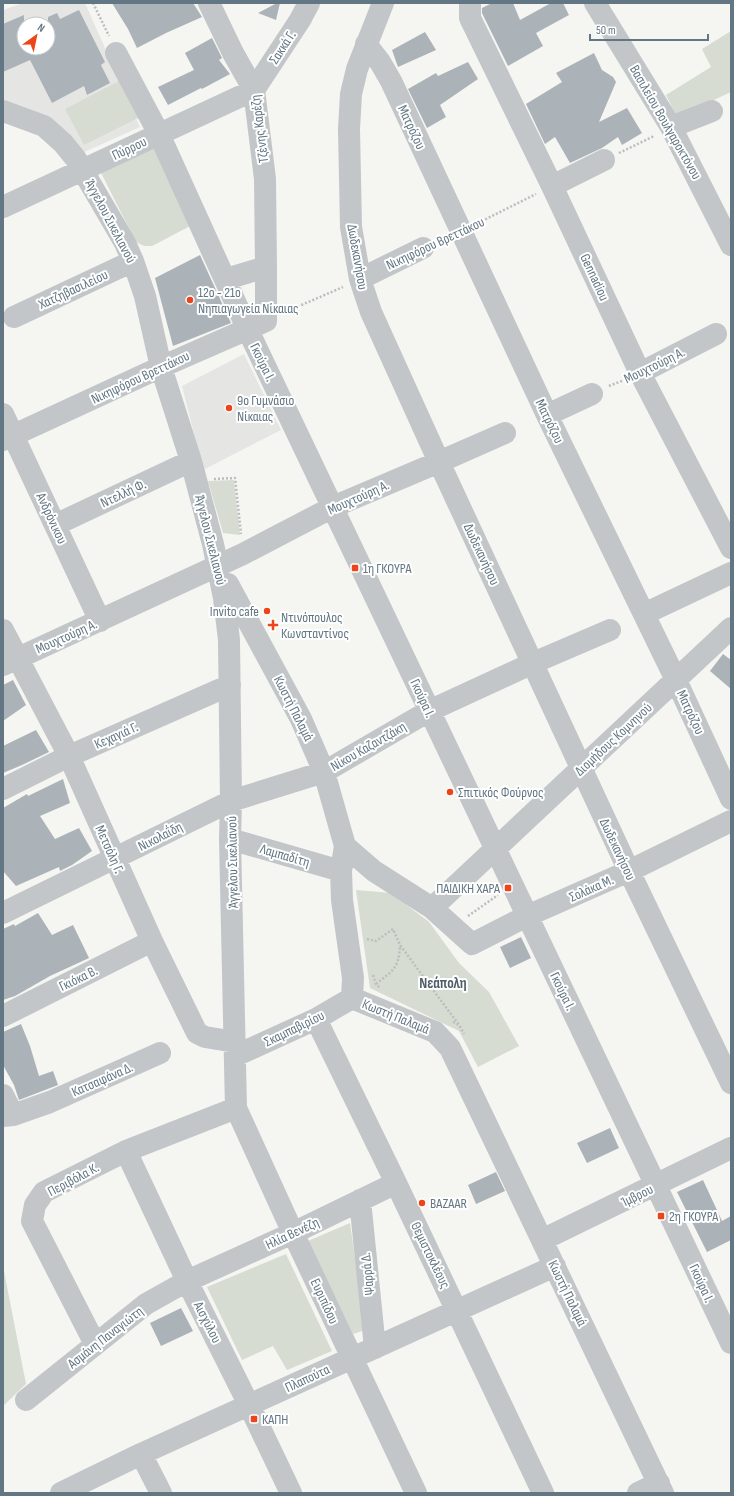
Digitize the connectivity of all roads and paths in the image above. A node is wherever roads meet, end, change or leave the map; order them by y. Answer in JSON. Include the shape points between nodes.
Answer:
{"nodes":[{"id":1,"x":93,"y":3,"type":"edge"},
{"id":2,"x":209,"y":3,"type":"edge"},
{"id":3,"x":309,"y":3,"type":"edge"},
{"id":4,"x":383,"y":3,"type":"edge"},
{"id":5,"x":470,"y":3,"type":"edge"},
{"id":6,"x":595,"y":3,"type":"edge"},
{"id":7,"x":366,"y":44,"type":"junction"},
{"id":8,"x":116,"y":53,"type":"joint"},
{"id":9,"x":254,"y":90,"type":"junction"},
{"id":10,"x":3,"y":111,"type":"edge"},
{"id":11,"x":712,"y":111,"type":"dead end"},
{"id":12,"x":672,"y":127,"type":"junction"},
{"id":13,"x":159,"y":134,"type":"junction"},
{"id":14,"x":604,"y":160,"type":"joint"},
{"id":15,"x":83,"y":170,"type":"junction"},
{"id":16,"x":552,"y":186,"type":"junction"},
{"id":17,"x":3,"y":207,"type":"edge"},
{"id":18,"x":461,"y":232,"type":"junction"},
{"id":19,"x":729,"y":235,"type":"edge"},
{"id":20,"x":423,"y":248,"type":"dead end"},
{"id":21,"x":133,"y":261,"type":"junction"},
{"id":22,"x":266,"y":267,"type":"junction"},
{"id":23,"x":226,"y":279,"type":"junction"},
{"id":24,"x":360,"y":280,"type":"junction"},
{"id":25,"x":14,"y":317,"type":"dead end"},
{"id":26,"x":257,"y":325,"type":"junction"},
{"id":27,"x":716,"y":334,"type":"dead end"},
{"id":28,"x":162,"y":367,"type":"junction"},
{"id":29,"x":640,"y":372,"type":"junction"},
{"id":30,"x":592,"y":394,"type":"joint"},
{"id":31,"x":3,"y":414,"type":"edge"},
{"id":32,"x":547,"y":415,"type":"junction"},
{"id":33,"x":505,"y":433,"type":"dead end"},
{"id":34,"x":8,"y":438,"type":"edge"},
{"id":35,"x":439,"y":462,"type":"junction"},
{"id":36,"x":193,"y":471,"type":"junction"},
{"id":37,"x":333,"y":507,"type":"junction"},
{"id":38,"x":55,"y":525,"type":"junction"},
{"id":39,"x":731,"y":548,"type":"edge"},
{"id":40,"x":243,"y":554,"type":"junction"},
{"id":41,"x":219,"y":566,"type":"junction"},
{"id":42,"x":731,"y":573,"type":"edge"},
{"id":43,"x":644,"y":614,"type":"junction"},
{"id":44,"x":100,"y":621,"type":"junction"},
{"id":45,"x":731,"y":628,"type":"edge"},
{"id":46,"x":3,"y":630,"type":"edge"},
{"id":47,"x":610,"y":630,"type":"dead end"},
{"id":48,"x":10,"y":662,"type":"edge"},
{"id":49,"x":533,"y":662,"type":"junction"},
{"id":50,"x":676,"y":680,"type":"junction"},
{"id":51,"x":230,"y":685,"type":"junction"},
{"id":52,"x":429,"y":710,"type":"junction"},
{"id":53,"x":69,"y":756,"type":"junction"},
{"id":54,"x":581,"y":769,"type":"junction"},
{"id":55,"x":324,"y":772,"type":"junction"},
{"id":56,"x":3,"y":789,"type":"edge"},
{"id":57,"x":731,"y":799,"type":"edge"},
{"id":58,"x":231,"y":801,"type":"junction"},
{"id":59,"x":731,"y":821,"type":"edge"},
{"id":60,"x":230,"y":839,"type":"junction"},
{"id":61,"x":345,"y":846,"type":"junction"},
{"id":62,"x":495,"y":849,"type":"junction"},
{"id":63,"x":115,"y":859,"type":"junction"},
{"id":64,"x":341,"y":871,"type":"junction"},
{"id":65,"x":629,"y":871,"type":"junction"},
{"id":66,"x":502,"y":893,"type":"dead end"},
{"id":67,"x":432,"y":908,"type":"junction"},
{"id":68,"x":3,"y":913,"type":"edge"},
{"id":69,"x":527,"y":916,"type":"junction"},
{"id":70,"x":464,"y":920,"type":"dead end"},
{"id":71,"x":152,"y":941,"type":"junction"},
{"id":72,"x":368,"y":945,"type":"dead end"},
{"id":73,"x":400,"y":945,"type":"junction"},
{"id":74,"x":373,"y":973,"type":"dead end"},
{"id":75,"x":376,"y":984,"type":"junction"},
{"id":76,"x":383,"y":989,"type":"dead end"},
{"id":77,"x":352,"y":998,"type":"junction"},
{"id":78,"x":3,"y":1016,"type":"edge"},
{"id":79,"x":316,"y":1019,"type":"junction"},
{"id":80,"x":452,"y":1022,"type":"dead end"},
{"id":81,"x":459,"y":1025,"type":"junction"},
{"id":82,"x":466,"y":1037,"type":"dead end"},
{"id":83,"x":235,"y":1049,"type":"junction"},
{"id":84,"x":160,"y":1053,"type":"dead end"},
{"id":85,"x":731,"y":1083,"type":"edge"},
{"id":86,"x":3,"y":1095,"type":"edge"},
{"id":87,"x":236,"y":1108,"type":"junction"},
{"id":88,"x":8,"y":1116,"type":"edge"},
{"id":89,"x":731,"y":1148,"type":"edge"},
{"id":90,"x":126,"y":1151,"type":"junction"},
{"id":91,"x":396,"y":1183,"type":"junction"},
{"id":92,"x":656,"y":1186,"type":"junction"},
{"id":93,"x":360,"y":1200,"type":"junction"},
{"id":94,"x":293,"y":1233,"type":"junction"},
{"id":95,"x":542,"y":1240,"type":"junction"},
{"id":96,"x":555,"y":1266,"type":"junction"},
{"id":97,"x":187,"y":1281,"type":"junction"},
{"id":98,"x":457,"y":1310,"type":"junction"},
{"id":99,"x":731,"y":1343,"type":"edge"},
{"id":100,"x":94,"y":1344,"type":"junction"},
{"id":101,"x":375,"y":1348,"type":"junction"},
{"id":102,"x":352,"y":1358,"type":"junction"},
{"id":103,"x":26,"y":1400,"type":"dead end"},
{"id":104,"x":249,"y":1404,"type":"junction"},
{"id":105,"x":141,"y":1454,"type":"junction"},
{"id":106,"x":661,"y":1488,"type":"edge"},
{"id":107,"x":61,"y":1493,"type":"edge"},
{"id":108,"x":160,"y":1493,"type":"edge"},
{"id":109,"x":291,"y":1493,"type":"edge"},
{"id":110,"x":416,"y":1493,"type":"edge"},
{"id":111,"x":543,"y":1493,"type":"edge"},
{"id":112,"x":638,"y":1493,"type":"edge"}],
"edges":[{"from":1,"to":8,"type":"path"},
{"from":2,"to":9,"type":"street","name":"Τζένης Καρέζη","via":[[232,52]]},
{"from":3,"to":9,"type":"street","name":"Σακκά Γ."},
{"from":4,"to":7,"type":"street","name":"Δωδεκανήσου"},
{"from":5,"to":16,"type":"street","name":"Gennadiou","via":[[470,18]]},
{"from":6,"to":12,"type":"street","name":"Βασιλείου Βουλγαροκτόνου"},
{"from":7,"to":18,"type":"street","name":"Ματρόζου","via":[[391,81]]},
{"from":7,"to":24,"type":"street","name":"Δωδεκανήσου","via":[[351,94],[349,129],[351,227]]},
{"from":8,"to":13,"type":"street","name":"Γκούρα Ι."},
{"from":9,"to":13,"type":"street","name":"Πύρρου"},
{"from":9,"to":22,"type":"street","name":"Τζένης Καρέζη","via":[[264,179]]},
{"from":10,"to":15,"type":"street","name":"Άγγελου Σικελιανού","via":[[44,126],[63,144]]},
{"from":11,"to":12,"type":"street"},
{"from":12,"to":14,"type":"path"},
{"from":12,"to":19,"type":"street","name":"Βασιλείου Βουλγαροκτόνου"},
{"from":13,"to":15,"type":"street","name":"Πύρρου"},
{"from":13,"to":23,"type":"street","name":"Γκούρα Ι."},
{"from":14,"to":16,"type":"street"},
{"from":15,"to":17,"type":"street","name":"Πύρρου"},
{"from":15,"to":21,"type":"street","name":"Άγγελου Σικελιανού"},
{"from":16,"to":18,"type":"path","name":"Νικηφόρου Βρεττάκου"},
{"from":16,"to":29,"type":"street","name":"Gennadiou"},
{"from":18,"to":32,"type":"street","name":"Ματρόζου"},
{"from":20,"to":24,"type":"street","name":"Νικηφόρου Βρεττάκου"},
{"from":21,"to":25,"type":"street","name":"Χατζηβασιλείου"},
{"from":21,"to":28,"type":"street","name":"Άγγελου Σικελιανού"},
{"from":22,"to":23,"type":"street"},
{"from":22,"to":26,"type":"street","name":"Τζένης Καρέζη"},
{"from":23,"to":26,"type":"street","name":"Γκούρα Ι."},
{"from":24,"to":26,"type":"path"},
{"from":24,"to":35,"type":"street","name":"Δωδεκανήσου","via":[[371,312]]},
{"from":26,"to":28,"type":"street","name":"Νικηφόρου Βρεττάκου"},
{"from":26,"to":37,"type":"street","name":"Γκούρα Ι."},
{"from":27,"to":29,"type":"street","name":"Μουχτούρη Α."},
{"from":28,"to":34,"type":"street","name":"Νικηφόρου Βρεττάκου"},
{"from":28,"to":36,"type":"street","name":"Άγγελου Σικελιανού"},
{"from":29,"to":30,"type":"path","name":"Μουχτούρη Α."},
{"from":29,"to":39,"type":"street","name":"Gennadiou"},
{"from":30,"to":32,"type":"street"},
{"from":31,"to":34,"type":"street","name":"Ανδρόνικου"},
{"from":32,"to":43,"type":"street","name":"Ματρόζου"},
{"from":33,"to":35,"type":"street","name":"Μουχτούρη Α."},
{"from":34,"to":38,"type":"street","name":"Ανδρόνικου"},
{"from":35,"to":37,"type":"street","name":"Μουχτούρη Α."},
{"from":35,"to":49,"type":"street","name":"Δωδεκανήσου"},
{"from":36,"to":38,"type":"street","name":"Ντελλή Φ."},
{"from":36,"to":40,"type":"path","via":[[236,478]]},
{"from":36,"to":41,"type":"street","name":"Άγγελου Σικελιανού"},
{"from":37,"to":40,"type":"street","name":"Μουχτούρη Α."},
{"from":37,"to":52,"type":"street","name":"Γκούρα Ι."},
{"from":38,"to":44,"type":"street","name":"Ανδρόνικου"},
{"from":40,"to":41,"type":"street","name":"Μουχτούρη Α."},
{"from":41,"to":44,"type":"street","name":"Μουχτούρη Α."},
{"from":41,"to":51,"type":"street","name":"Άγγελου Σικελιανού","via":[[228,625]]},
{"from":41,"to":55,"type":"street","name":"Κωστή Παλαμά","via":[[301,719]]},
{"from":42,"to":43,"type":"street"},
{"from":43,"to":50,"type":"street","name":"Ματρόζου"},
{"from":44,"to":48,"type":"street","name":"Μουχτούρη Α."},
{"from":45,"to":50,"type":"street","name":"Διομήδους Κομνηνού"},
{"from":46,"to":48,"type":"street","name":"Μετσόλη Γ."},
{"from":47,"to":49,"type":"street","name":"Νίκου Καζαντζάκη"},
{"from":48,"to":53,"type":"street","name":"Μετσόλη Γ."},
{"from":49,"to":52,"type":"street","name":"Νίκου Καζαντζάκη"},
{"from":49,"to":54,"type":"street","name":"Δωδεκανήσου"},
{"from":50,"to":54,"type":"street","name":"Διομήδους Κομνηνού"},
{"from":50,"to":57,"type":"street","name":"Ματρόζου"},
{"from":51,"to":53,"type":"street","name":"Κεχαγιά Γ."},
{"from":51,"to":58,"type":"street","name":"Άγγελου Σικελιανού"},
{"from":52,"to":55,"type":"street","name":"Νίκου Καζαντζάκη"},
{"from":52,"to":62,"type":"street","name":"Γκούρα Ι."},
{"from":53,"to":56,"type":"street","name":"Κεχαγιά Γ."},
{"from":53,"to":63,"type":"street","name":"Μετσόλη Γ."},
{"from":54,"to":62,"type":"street","name":"Διομήδους Κομνηνού"},
{"from":54,"to":65,"type":"street","name":"Δωδεκανήσου"},
{"from":55,"to":58,"type":"street","name":"Νίκου Καζαντζάκη"},
{"from":55,"to":61,"type":"street","name":"Κωστή Παλαμά"},
{"from":58,"to":60,"type":"street","name":"Άγγελου Σικελιανού"},
{"from":58,"to":63,"type":"street","name":"Νικολαΐδη"},
{"from":59,"to":65,"type":"street","name":"Σολάκα Μ."},
{"from":60,"to":64,"type":"street","name":"Λαμπαδίτη"},
{"from":60,"to":83,"type":"street","name":"Άγγελου Σικελιανού"},
{"from":61,"to":64,"type":"street","name":"Κωστή Παλαμά"},
{"from":61,"to":67,"type":"street","via":[[374,871]]},
{"from":62,"to":67,"type":"street"},
{"from":62,"to":69,"type":"street","name":"Γκούρα Ι."},
{"from":63,"to":68,"type":"street","name":"Νικολαΐδη"},
{"from":63,"to":71,"type":"street","name":"Μετσόλη Γ."},
{"from":64,"to":77,"type":"street","name":"Κωστή Παλαμά","via":[[342,900],[353,978]]},
{"from":65,"to":69,"type":"street","name":"Σολάκα Μ."},
{"from":65,"to":85,"type":"street","name":"Δωδεκανήσου"},
{"from":66,"to":70,"type":"path"},
{"from":67,"to":69,"type":"street","name":"Σολάκα Μ.","via":[[472,944]]},
{"from":69,"to":92,"type":"street","name":"Γκούρα Ι."},
{"from":71,"to":78,"type":"street","name":"Γκιόκα Β."},
{"from":71,"to":83,"type":"street","name":"Μετσόλη Γ.","via":[[197,1033]]},
{"from":72,"to":73,"type":"path","via":[[367,939],[376,941],[393,929]]},
{"from":73,"to":75,"type":"path","via":[[400,958],[396,967]]},
{"from":73,"to":81,"type":"path"},
{"from":74,"to":75,"type":"path"},
{"from":75,"to":76,"type":"path"},
{"from":77,"to":79,"type":"street","name":"Σκαμπαβιρίου"},
{"from":77,"to":95,"type":"street","name":"Κωστή Παλαμά","via":[[436,1032],[450,1048]]},
{"from":79,"to":83,"type":"street","name":"Σκαμπαβιρίου"},
{"from":79,"to":91,"type":"street","name":"Θεμιστοκλέους"},
{"from":80,"to":81,"type":"path"},
{"from":81,"to":82,"type":"path"},
{"from":83,"to":87,"type":"street","name":"Άγγελου Σικελιανού"},
{"from":84,"to":88,"type":"street","name":"Κατσαφάνα Δ.","via":[[50,1102]]},
{"from":86,"to":88,"type":"street"},
{"from":87,"to":90,"type":"street","name":"Περιβόλα Κ."},
{"from":87,"to":94,"type":"street","name":"Ευριπίδου"},
{"from":89,"to":92,"type":"street","name":"Ίμβρου"},
{"from":90,"to":97,"type":"street","name":"Αισχύλου"},
{"from":90,"to":100,"type":"street","name":"Περιβόλα Κ.","via":[[44,1192],[35,1205],[32,1221]]},
{"from":91,"to":93,"type":"street","name":"Ηλία Βενέζη"},
{"from":91,"to":98,"type":"street","name":"Θεμιστοκλέους"},
{"from":92,"to":95,"type":"street","name":"Ίμβρου"},
{"from":92,"to":99,"type":"street","name":"Γκούρα Ι."},
{"from":93,"to":94,"type":"street","name":"Ηλία Βενέζη"},
{"from":93,"to":101,"type":"street","name":"Ψαρρά Δ."},
{"from":94,"to":97,"type":"street","name":"Ηλία Βενέζη"},
{"from":94,"to":102,"type":"street","name":"Ευριπίδου"},
{"from":95,"to":96,"type":"street","name":"Κωστή Παλαμά"},
{"from":96,"to":98,"type":"street","name":"Πλαπούτα"},
{"from":96,"to":106,"type":"street","name":"Κωστή Παλαμά"},
{"from":97,"to":100,"type":"street","name":"Ασμάνη Παναγιώτη","via":[[146,1304]]},
{"from":97,"to":104,"type":"street","name":"Αισχύλου"},
{"from":98,"to":101,"type":"street","name":"Πλαπούτα"},
{"from":98,"to":111,"type":"street","name":"Θεμιστοκλέους"},
{"from":100,"to":103,"type":"street","name":"Ασμάνη Παναγιώτη"},
{"from":101,"to":102,"type":"street","name":"Πλαπούτα"},
{"from":102,"to":104,"type":"street","name":"Πλαπούτα"},
{"from":102,"to":110,"type":"street","name":"Ευριπίδου"},
{"from":104,"to":105,"type":"street","name":"Πλαπούτα"},
{"from":104,"to":109,"type":"street","name":"Αισχύλου"},
{"from":105,"to":107,"type":"street","name":"Πλαπούτα"},
{"from":105,"to":108,"type":"street"},
{"from":106,"to":112,"type":"street"}]}
